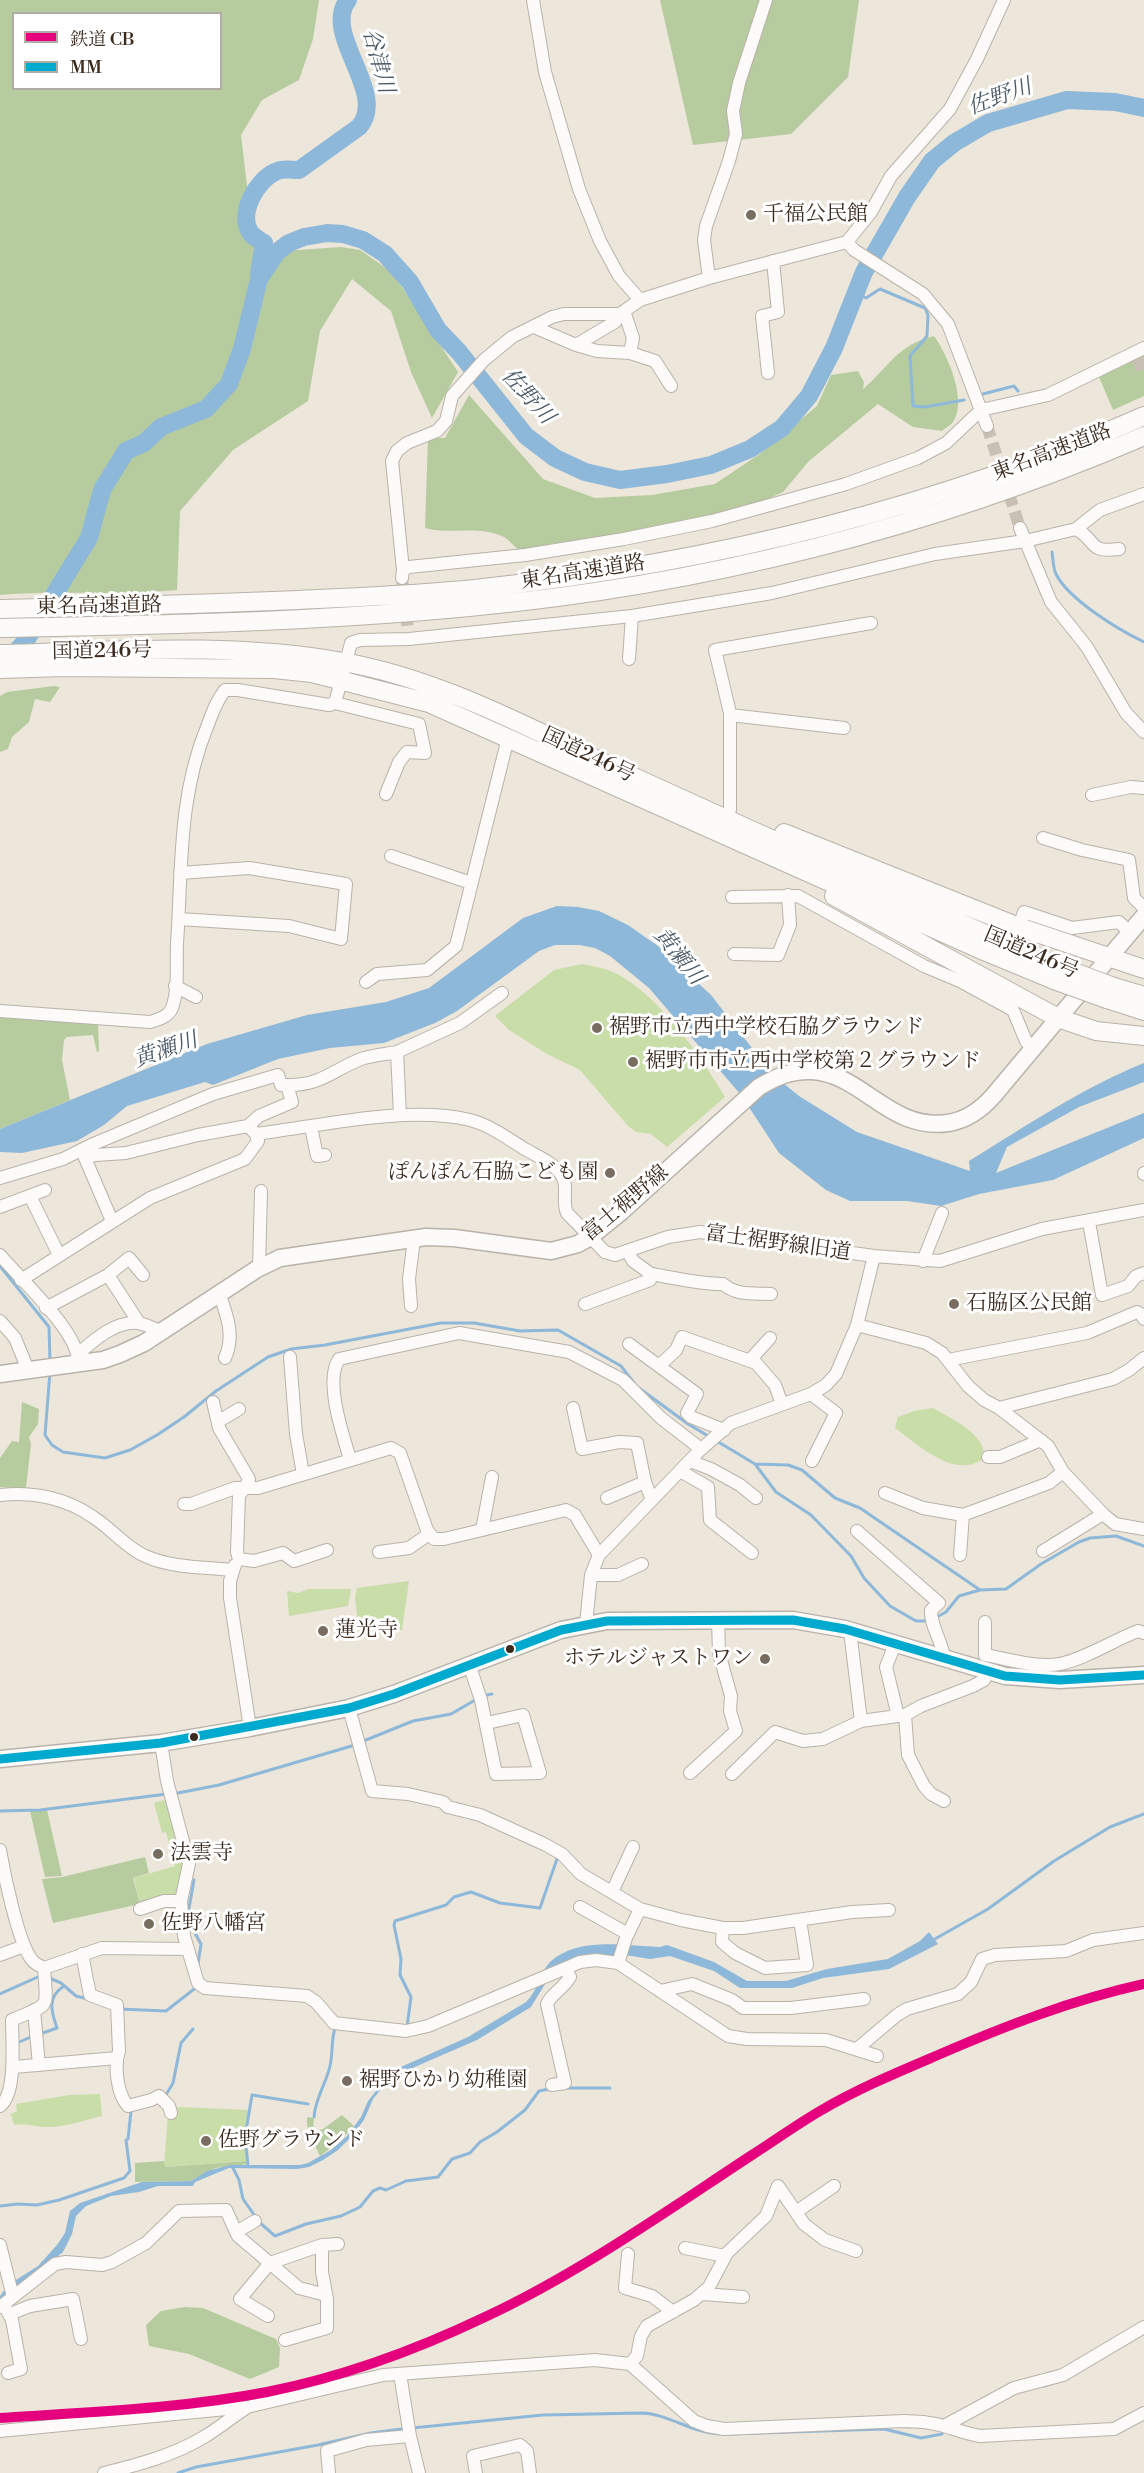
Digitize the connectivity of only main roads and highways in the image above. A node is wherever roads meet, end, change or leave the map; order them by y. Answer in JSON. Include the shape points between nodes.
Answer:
{"nodes":[{"id":1,"x":1144,"y":416,"type":"edge"},
{"id":2,"x":1144,"y":436,"type":"edge"},
{"id":3,"x":0,"y":609,"type":"edge"},
{"id":4,"x":0,"y":628,"type":"edge"},
{"id":5,"x":0,"y":654,"type":"edge"},
{"id":6,"x":70,"y":660,"type":"junction"},
{"id":7,"x":0,"y":669,"type":"edge"},
{"id":8,"x":343,"y":671,"type":"junction"},
{"id":9,"x":633,"y":777,"type":"junction"},
{"id":10,"x":753,"y":848,"type":"junction"},
{"id":11,"x":1144,"y":916,"type":"edge"},
{"id":12,"x":1108,"y":957,"type":"junction"},
{"id":13,"x":1144,"y":969,"type":"edge"},
{"id":14,"x":1056,"y":973,"type":"junction"},
{"id":15,"x":1109,"y":992,"type":"junction"},
{"id":16,"x":1144,"y":996,"type":"edge"},
{"id":17,"x":1144,"y":1011,"type":"edge"},
{"id":18,"x":1058,"y":1018,"type":"junction"},
{"id":19,"x":1144,"y":1036,"type":"edge"},
{"id":20,"x":0,"y":1374,"type":"edge"},
{"id":21,"x":1144,"y":1675,"type":"edge"},
{"id":22,"x":0,"y":1759,"type":"edge"}],
"edges":[{"from":1,"to":3,"type":"highway","name":"東名高速道路","via":[[1018,467],[918,500],[822,527],[696,555],[475,589],[119,607]]},
{"from":2,"to":4,"type":"highway","name":"東名高速道路","via":[[943,512],[834,543],[685,576],[470,608],[208,624]]},
{"from":5,"to":6,"type":"highway","name":"国道246号"},
{"from":6,"to":7,"type":"highway","name":"国道246号"},
{"from":6,"to":8,"type":"highway","name":"国道246号","via":[[312,673]]},
{"from":8,"to":9,"type":"highway","name":"国道246号","via":[[432,687]]},
{"from":8,"to":10,"type":"highway","name":"国道246号","via":[[429,703]]},
{"from":9,"to":12,"type":"highway","via":[[698,797],[1019,927]]},
{"from":9,"to":14,"type":"highway","name":"国道246号"},
{"from":10,"to":14,"type":"highway","name":"国道246号","via":[[984,951]]},
{"from":10,"to":18,"type":"highway"},
{"from":11,"to":12,"type":"main road","name":"富士裾野線"},
{"from":12,"to":13,"type":"highway"},
{"from":12,"to":18,"type":"main road","name":"富士裾野線"},
{"from":14,"to":15,"type":"highway","name":"国道246号","bridge":true},
{"from":15,"to":16,"type":"highway","name":"国道246号"},
{"from":15,"to":17,"type":"highway","name":"国道246号"},
{"from":18,"to":19,"type":"highway","via":[[1096,1031]]},
{"from":18,"to":20,"type":"main road","name":"富士裾野線","via":[[986,1104],[956,1121],[916,1122],[834,1077],[814,1071],[792,1072],[759,1087],[621,1212],[569,1248],[550,1251],[454,1238],[414,1239],[280,1258],[120,1354],[103,1360],[78,1358]]},
{"from":21,"to":22,"type":"main road","via":[[1039,1680],[988,1671],[850,1631],[793,1620],[607,1621],[561,1630],[349,1708],[161,1743]]}]}
